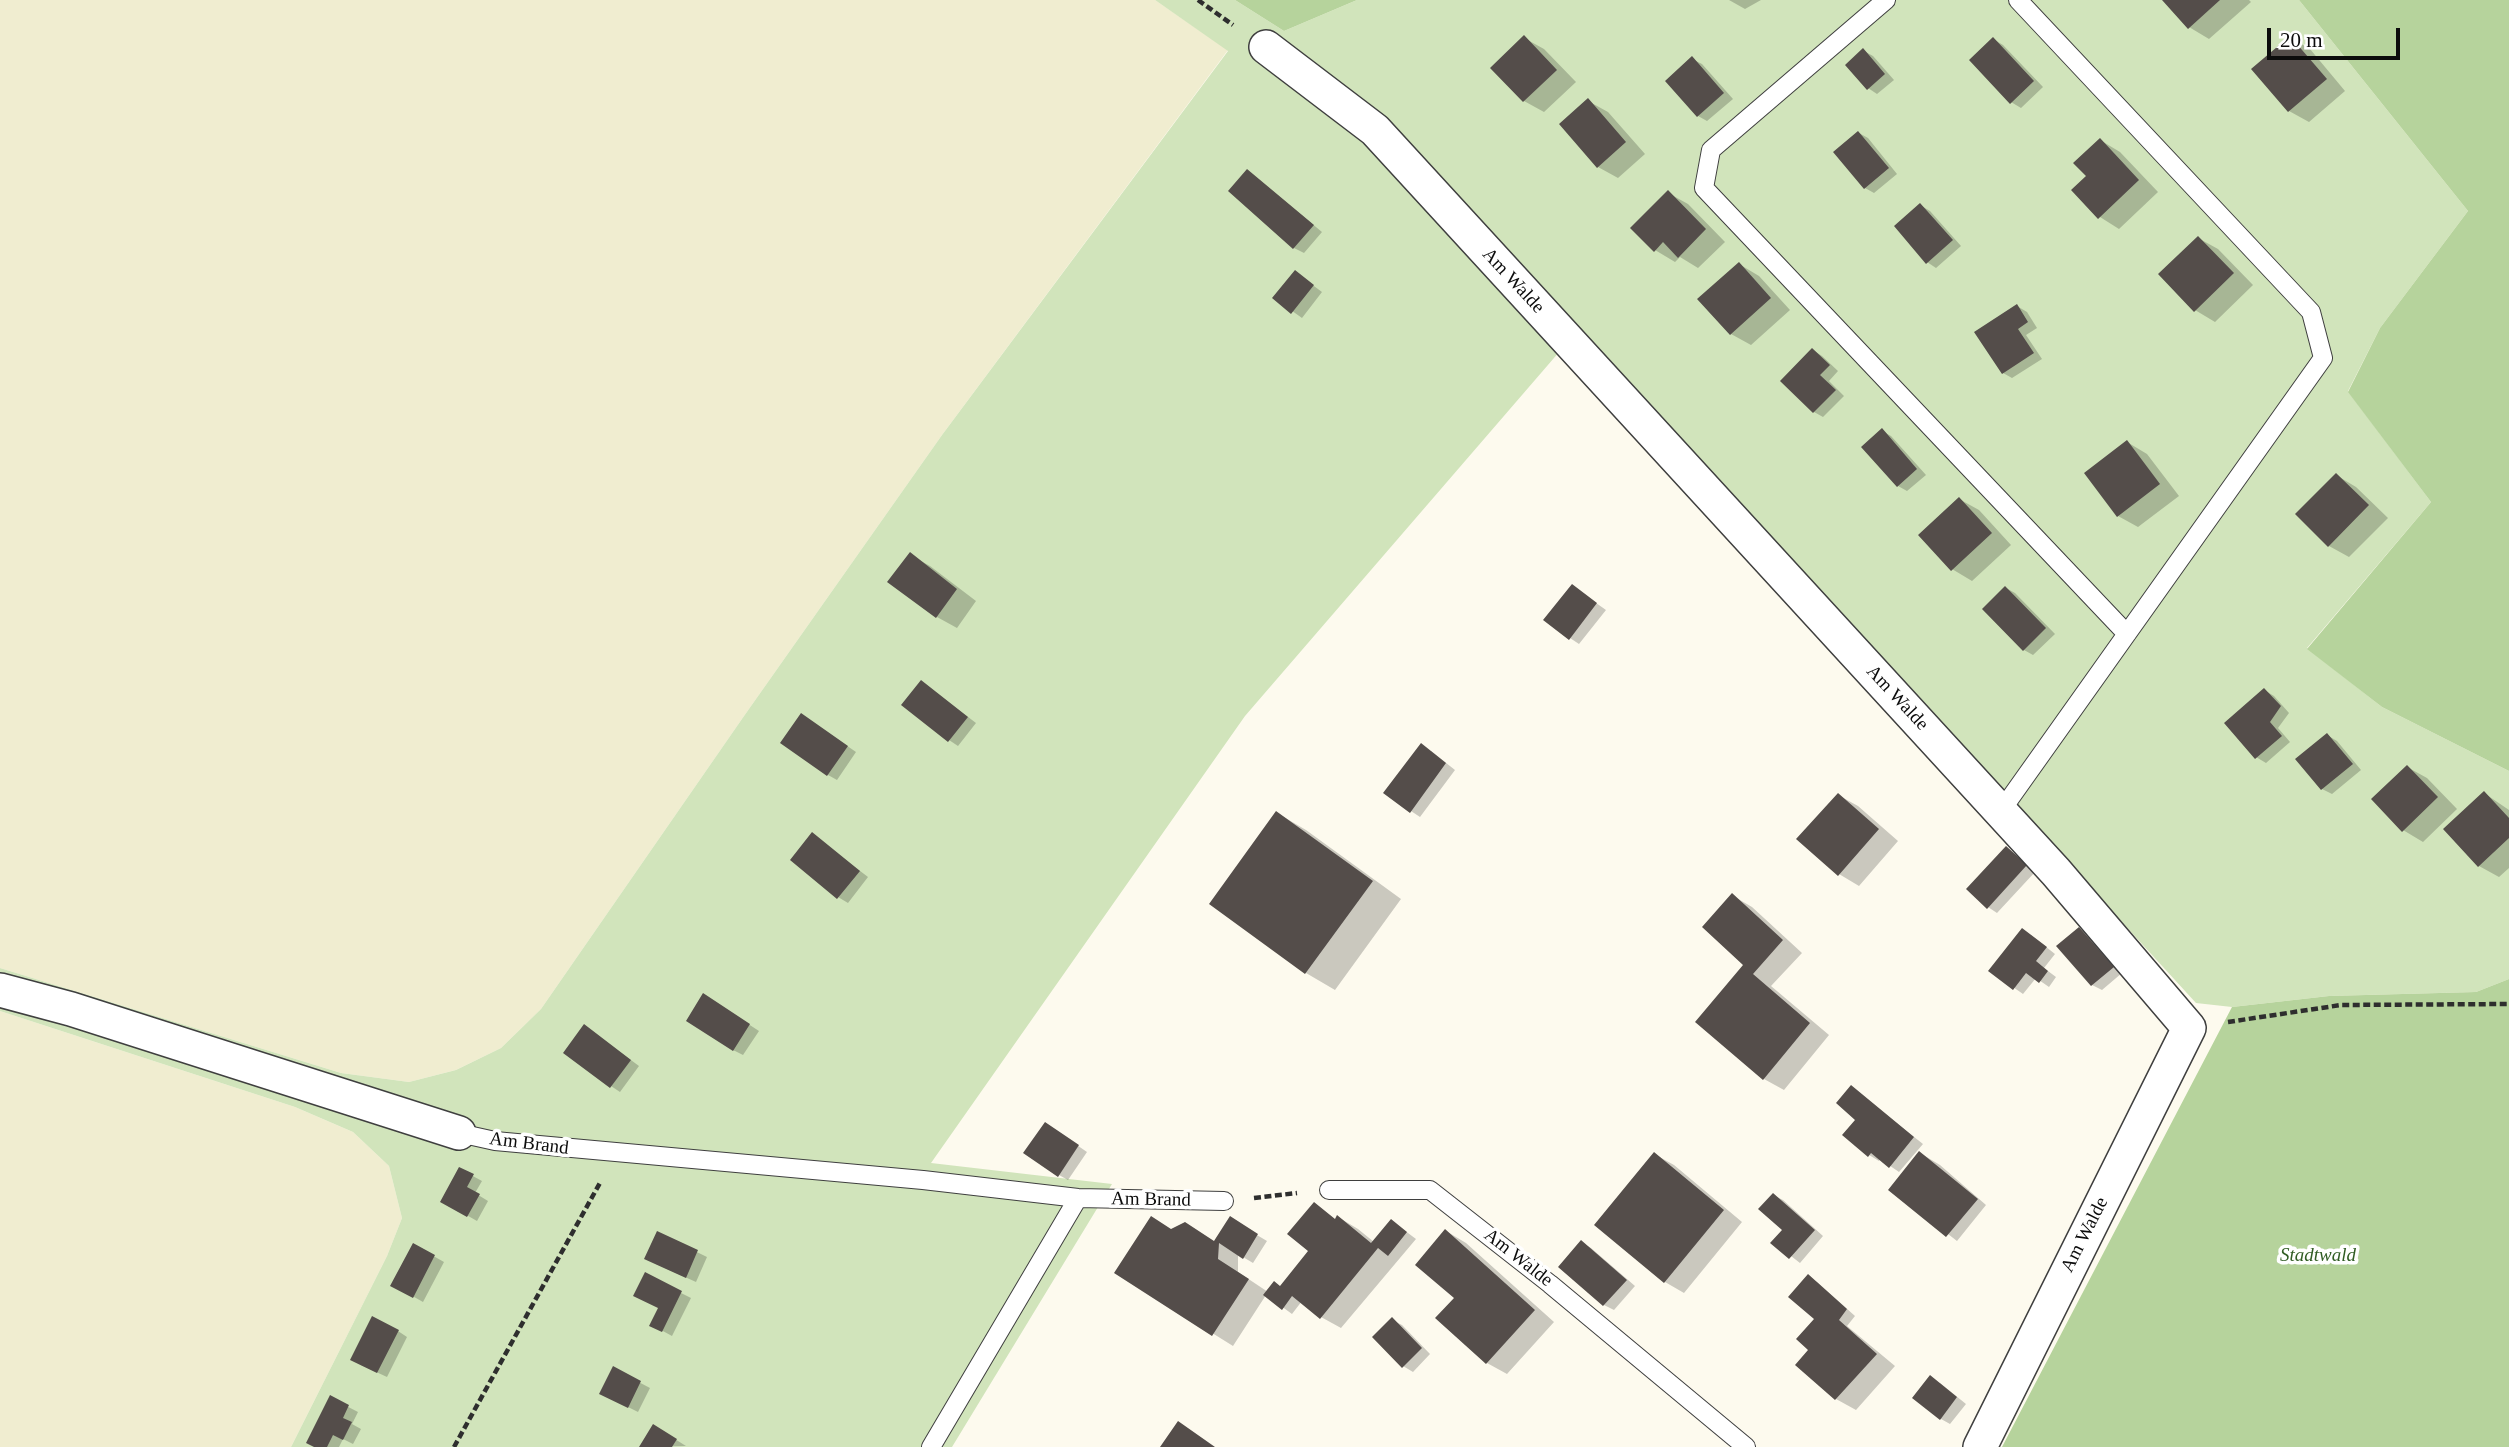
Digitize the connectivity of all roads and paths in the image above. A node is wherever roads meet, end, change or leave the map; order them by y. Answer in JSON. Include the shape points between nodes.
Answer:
{"nodes":[{"id":1,"x":1886,"y":0,"type":"edge"},
{"id":2,"x":2018,"y":0,"type":"edge"},
{"id":3,"x":1266,"y":47,"type":"dead end"},
{"id":4,"x":2127,"y":634,"type":"junction"},
{"id":5,"x":2001,"y":811,"type":"junction"},
{"id":6,"x":0,"y":990,"type":"edge"},
{"id":7,"x":2509,"y":1004,"type":"edge"},
{"id":8,"x":2189,"y":1028,"type":"junction"},
{"id":9,"x":459,"y":1133,"type":"joint"},
{"id":10,"x":616,"y":1154,"type":"junction"},
{"id":11,"x":1329,"y":1190,"type":"joint"},
{"id":12,"x":1077,"y":1198,"type":"junction"},
{"id":13,"x":1224,"y":1201,"type":"joint"},
{"id":14,"x":454,"y":1447,"type":"edge"},
{"id":15,"x":932,"y":1447,"type":"edge"},
{"id":16,"x":1746,"y":1447,"type":"edge"},
{"id":17,"x":1980,"y":1447,"type":"edge"}],
"edges":[{"from":1,"to":4,"type":"lane","via":[[1711,150],[1704,188]]},
{"from":2,"to":4,"type":"lane","via":[[2311,312],[2323,358]]},
{"from":3,"to":5,"type":"street","name":"Am Walde","via":[[1375,130]]},
{"from":4,"to":5,"type":"lane"},
{"from":5,"to":8,"type":"street","name":"Am Walde"},
{"from":6,"to":9,"type":"street","name":"Am Brand"},
{"from":7,"to":8,"type":"path","via":[[2341,1005]]},
{"from":8,"to":17,"type":"street","name":"Am Walde"},
{"from":9,"to":10,"type":"lane","name":"Am Brand"},
{"from":10,"to":12,"type":"lane","name":"Am Brand"},
{"from":10,"to":14,"type":"path"},
{"from":11,"to":13,"type":"path"},
{"from":11,"to":16,"type":"lane","name":"Am Walde","via":[[1430,1190]]},
{"from":12,"to":13,"type":"lane","name":"Am Brand"},
{"from":12,"to":15,"type":"lane"}]}
